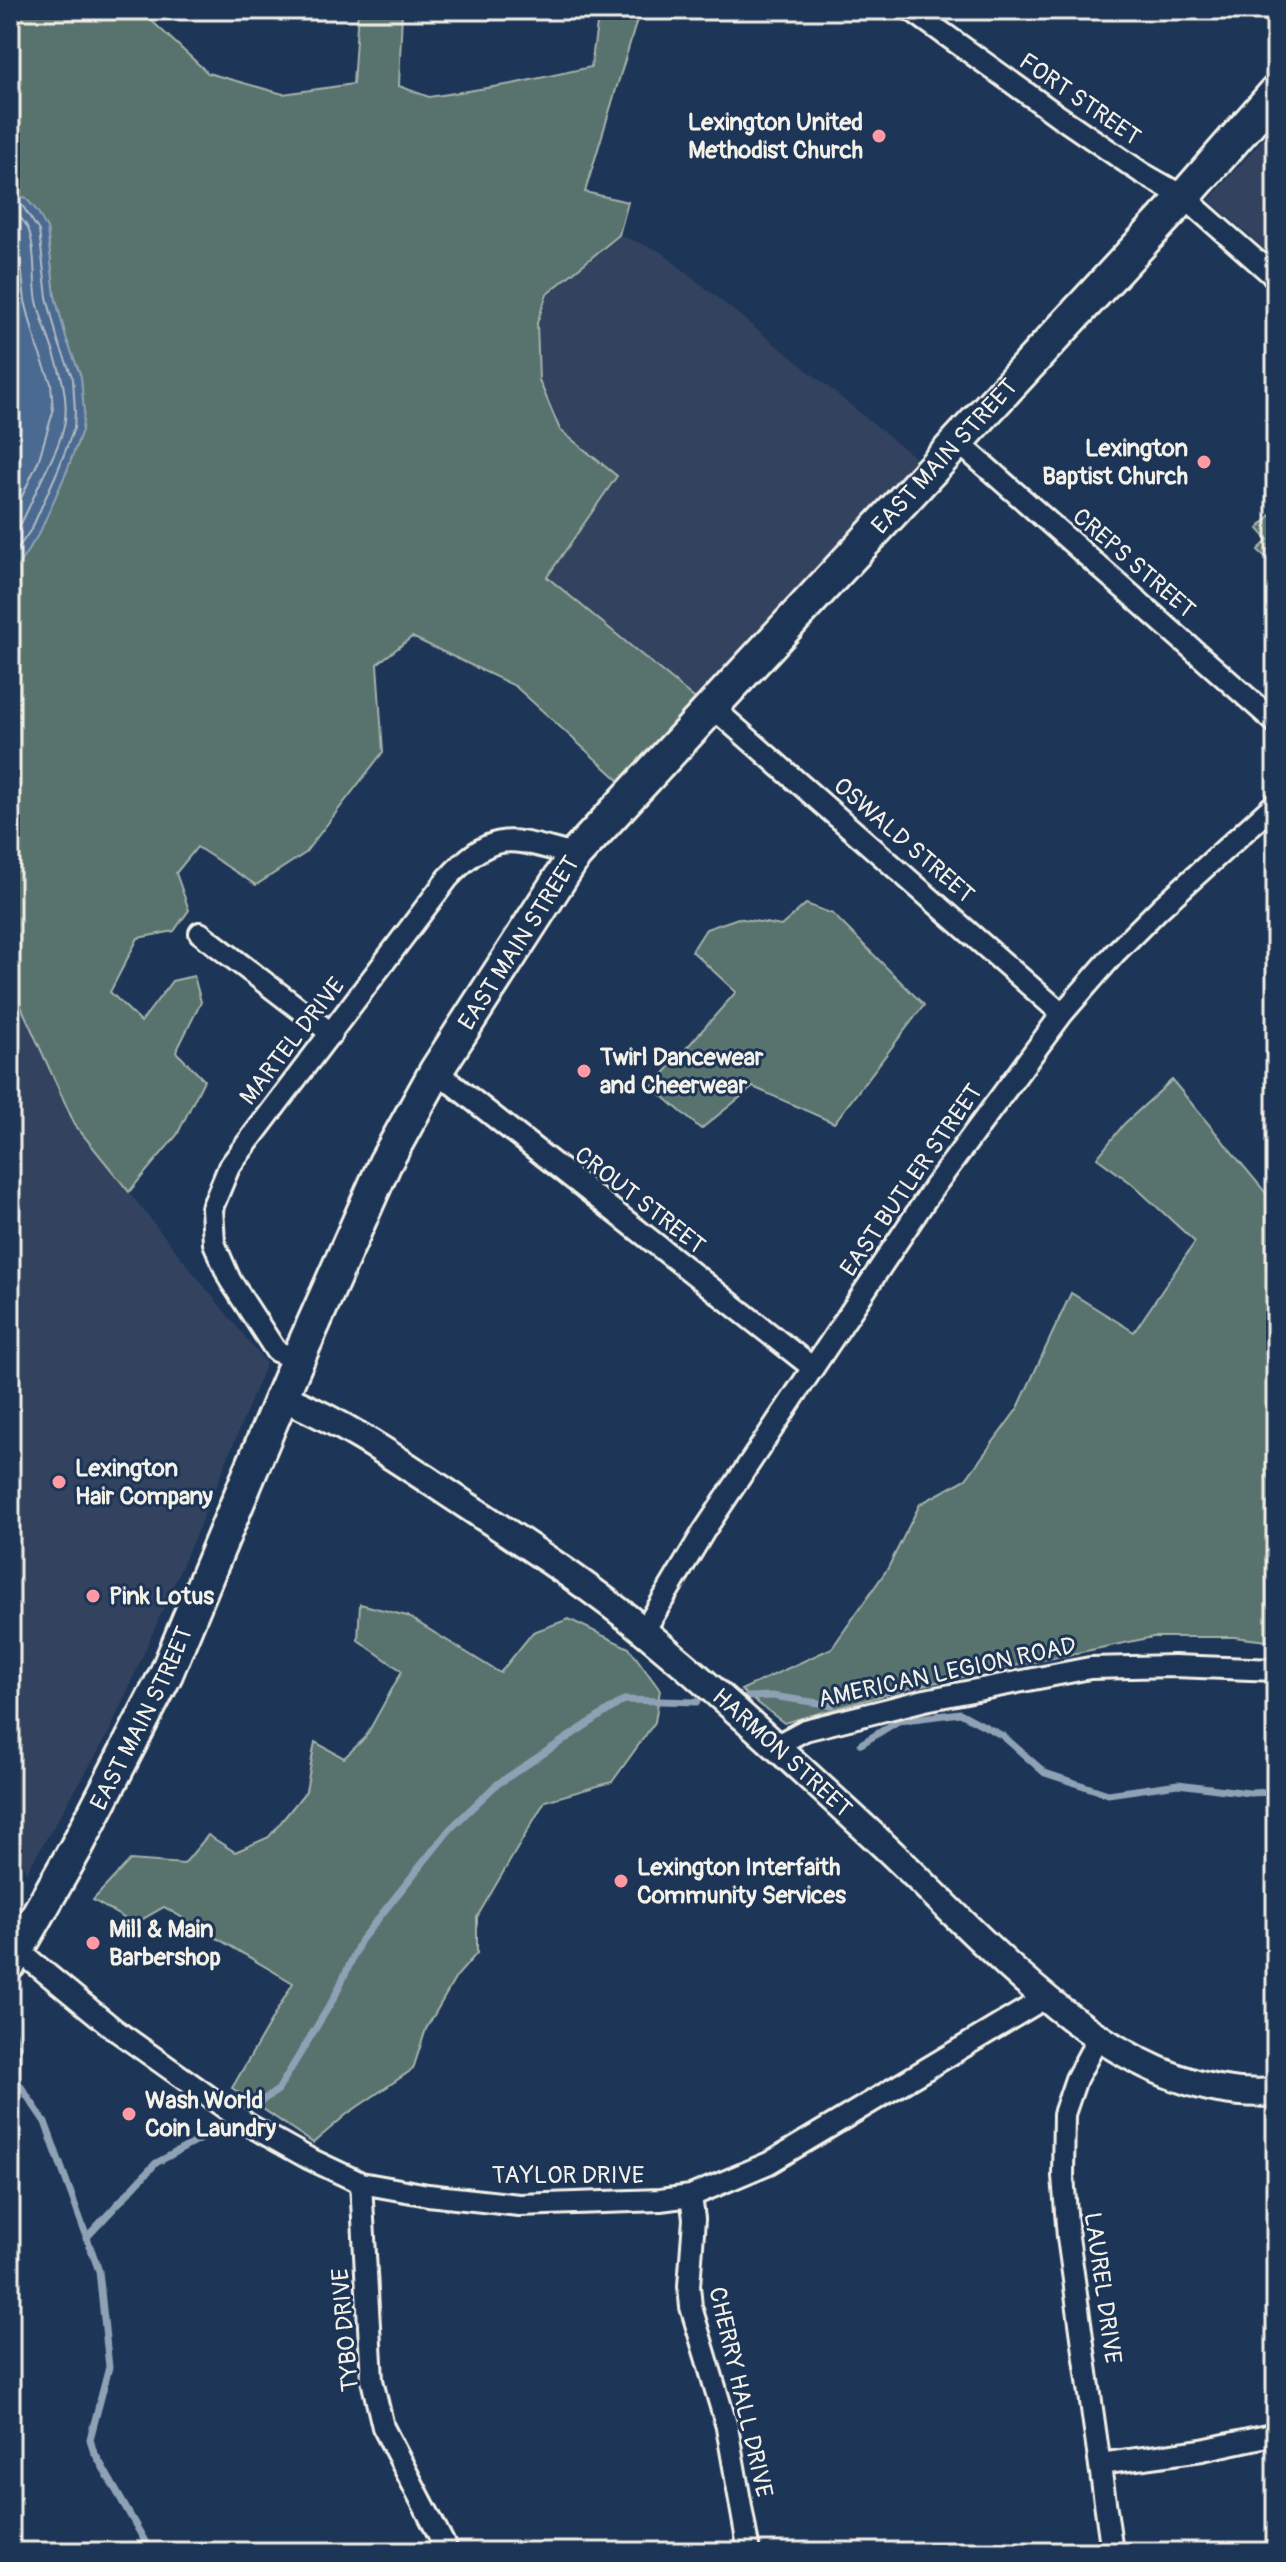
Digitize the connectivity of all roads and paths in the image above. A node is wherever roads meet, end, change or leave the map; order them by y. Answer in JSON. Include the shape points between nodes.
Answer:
{"nodes":[{"id":1,"x":911,"y":10,"type":"edge"},
{"id":2,"x":1276,"y":92,"type":"edge"},
{"id":3,"x":1184,"y":197,"type":"junction"},
{"id":4,"x":1276,"y":278,"type":"edge"},
{"id":5,"x":958,"y":442,"type":"junction"},
{"id":6,"x":711,"y":706,"type":"junction"},
{"id":7,"x":1276,"y":723,"type":"edge"},
{"id":8,"x":1276,"y":803,"type":"edge"},
{"id":9,"x":575,"y":855,"type":"junction"},
{"id":10,"x":200,"y":933,"type":"dead end"},
{"id":11,"x":1062,"y":1014,"type":"junction"},
{"id":12,"x":332,"y":1034,"type":"junction"},
{"id":13,"x":436,"y":1071,"type":"junction"},
{"id":14,"x":298,"y":1360,"type":"junction"},
{"id":15,"x":813,"y":1368,"type":"junction"},
{"id":16,"x":282,"y":1397,"type":"junction"},
{"id":17,"x":644,"y":1631,"type":"junction"},
{"id":18,"x":1276,"y":1670,"type":"edge"},
{"id":19,"x":777,"y":1745,"type":"junction"},
{"id":20,"x":14,"y":1956,"type":"edge"},
{"id":21,"x":1045,"y":1998,"type":"junction"},
{"id":22,"x":1098,"y":2038,"type":"junction"},
{"id":23,"x":1276,"y":2092,"type":"edge"},
{"id":24,"x":361,"y":2183,"type":"junction"},
{"id":25,"x":691,"y":2196,"type":"junction"},
{"id":26,"x":1276,"y":2434,"type":"edge"},
{"id":27,"x":1100,"y":2464,"type":"junction"},
{"id":28,"x":448,"y":2552,"type":"edge"},
{"id":29,"x":749,"y":2552,"type":"edge"},
{"id":30,"x":1112,"y":2552,"type":"edge"}],
"edges":[{"from":1,"to":3,"type":"street","name":"FORT STREET","via":[[1067,122]]},
{"from":2,"to":3,"type":"main road","name":"EAST MAIN STREET"},
{"from":3,"to":4,"type":"street","name":"FORT STREET"},
{"from":3,"to":5,"type":"main road","name":"EAST MAIN STREET"},
{"from":5,"to":6,"type":"main road","name":"EAST MAIN STREET"},
{"from":5,"to":7,"type":"street","name":"CREPS STREET"},
{"from":6,"to":9,"type":"main road","name":"EAST MAIN STREET"},
{"from":6,"to":11,"type":"street","name":"OSWALD STREET"},
{"from":8,"to":11,"type":"street","name":"EAST BUTLER STREET","via":[[1160,908]]},
{"from":9,"to":12,"type":"street","name":"MARTEL DRIVE","via":[[511,840],[487,845],[465,859]]},
{"from":9,"to":13,"type":"main road","name":"EAST MAIN STREET"},
{"from":10,"to":12,"type":"street"},
{"from":11,"to":15,"type":"street","name":"EAST BUTLER STREET","via":[[934,1187]]},
{"from":12,"to":14,"type":"street","name":"MARTEL DRIVE","via":[[229,1167],[212,1208],[214,1243],[230,1280],[276,1351]]},
{"from":13,"to":14,"type":"main road","name":"EAST MAIN STREET","via":[[385,1163]]},
{"from":13,"to":15,"type":"street","name":"CROUT STREET"},
{"from":14,"to":16,"type":"main road","name":"EAST MAIN STREET"},
{"from":15,"to":17,"type":"street","name":"EAST BUTLER STREET"},
{"from":16,"to":17,"type":"street","name":"HARMON STREET","via":[[377,1446]]},
{"from":16,"to":20,"type":"main road","name":"EAST MAIN STREET","via":[[166,1674]]},
{"from":17,"to":19,"type":"street","name":"HARMON STREET"},
{"from":18,"to":19,"type":"street","name":"AMERICAN LEGION ROAD","via":[[1076,1670],[835,1722]]},
{"from":19,"to":21,"type":"street","name":"HARMON STREET"},
{"from":20,"to":24,"type":"street","name":"TAYLOR DRIVE","via":[[249,2125]]},
{"from":21,"to":22,"type":"street","name":"HARMON STREET"},
{"from":21,"to":25,"type":"street","name":"TAYLOR DRIVE","via":[[769,2163]]},
{"from":22,"to":23,"type":"street","name":"HARMON STREET","via":[[1161,2072],[1199,2085]]},
{"from":22,"to":27,"type":"street","name":"LAUREL DRIVE","via":[[1069,2095],[1062,2132],[1068,2237]]},
{"from":24,"to":25,"type":"street","name":"TAYLOR DRIVE","via":[[519,2205]]},
{"from":24,"to":28,"type":"street","name":"TYBO DRIVE","via":[[372,2380],[383,2427]]},
{"from":25,"to":29,"type":"street","name":"CHERRY HALL DRIVE","via":[[691,2307],[727,2427]]},
{"from":26,"to":27,"type":"street"},
{"from":27,"to":30,"type":"street","name":"LAUREL DRIVE"}]}
